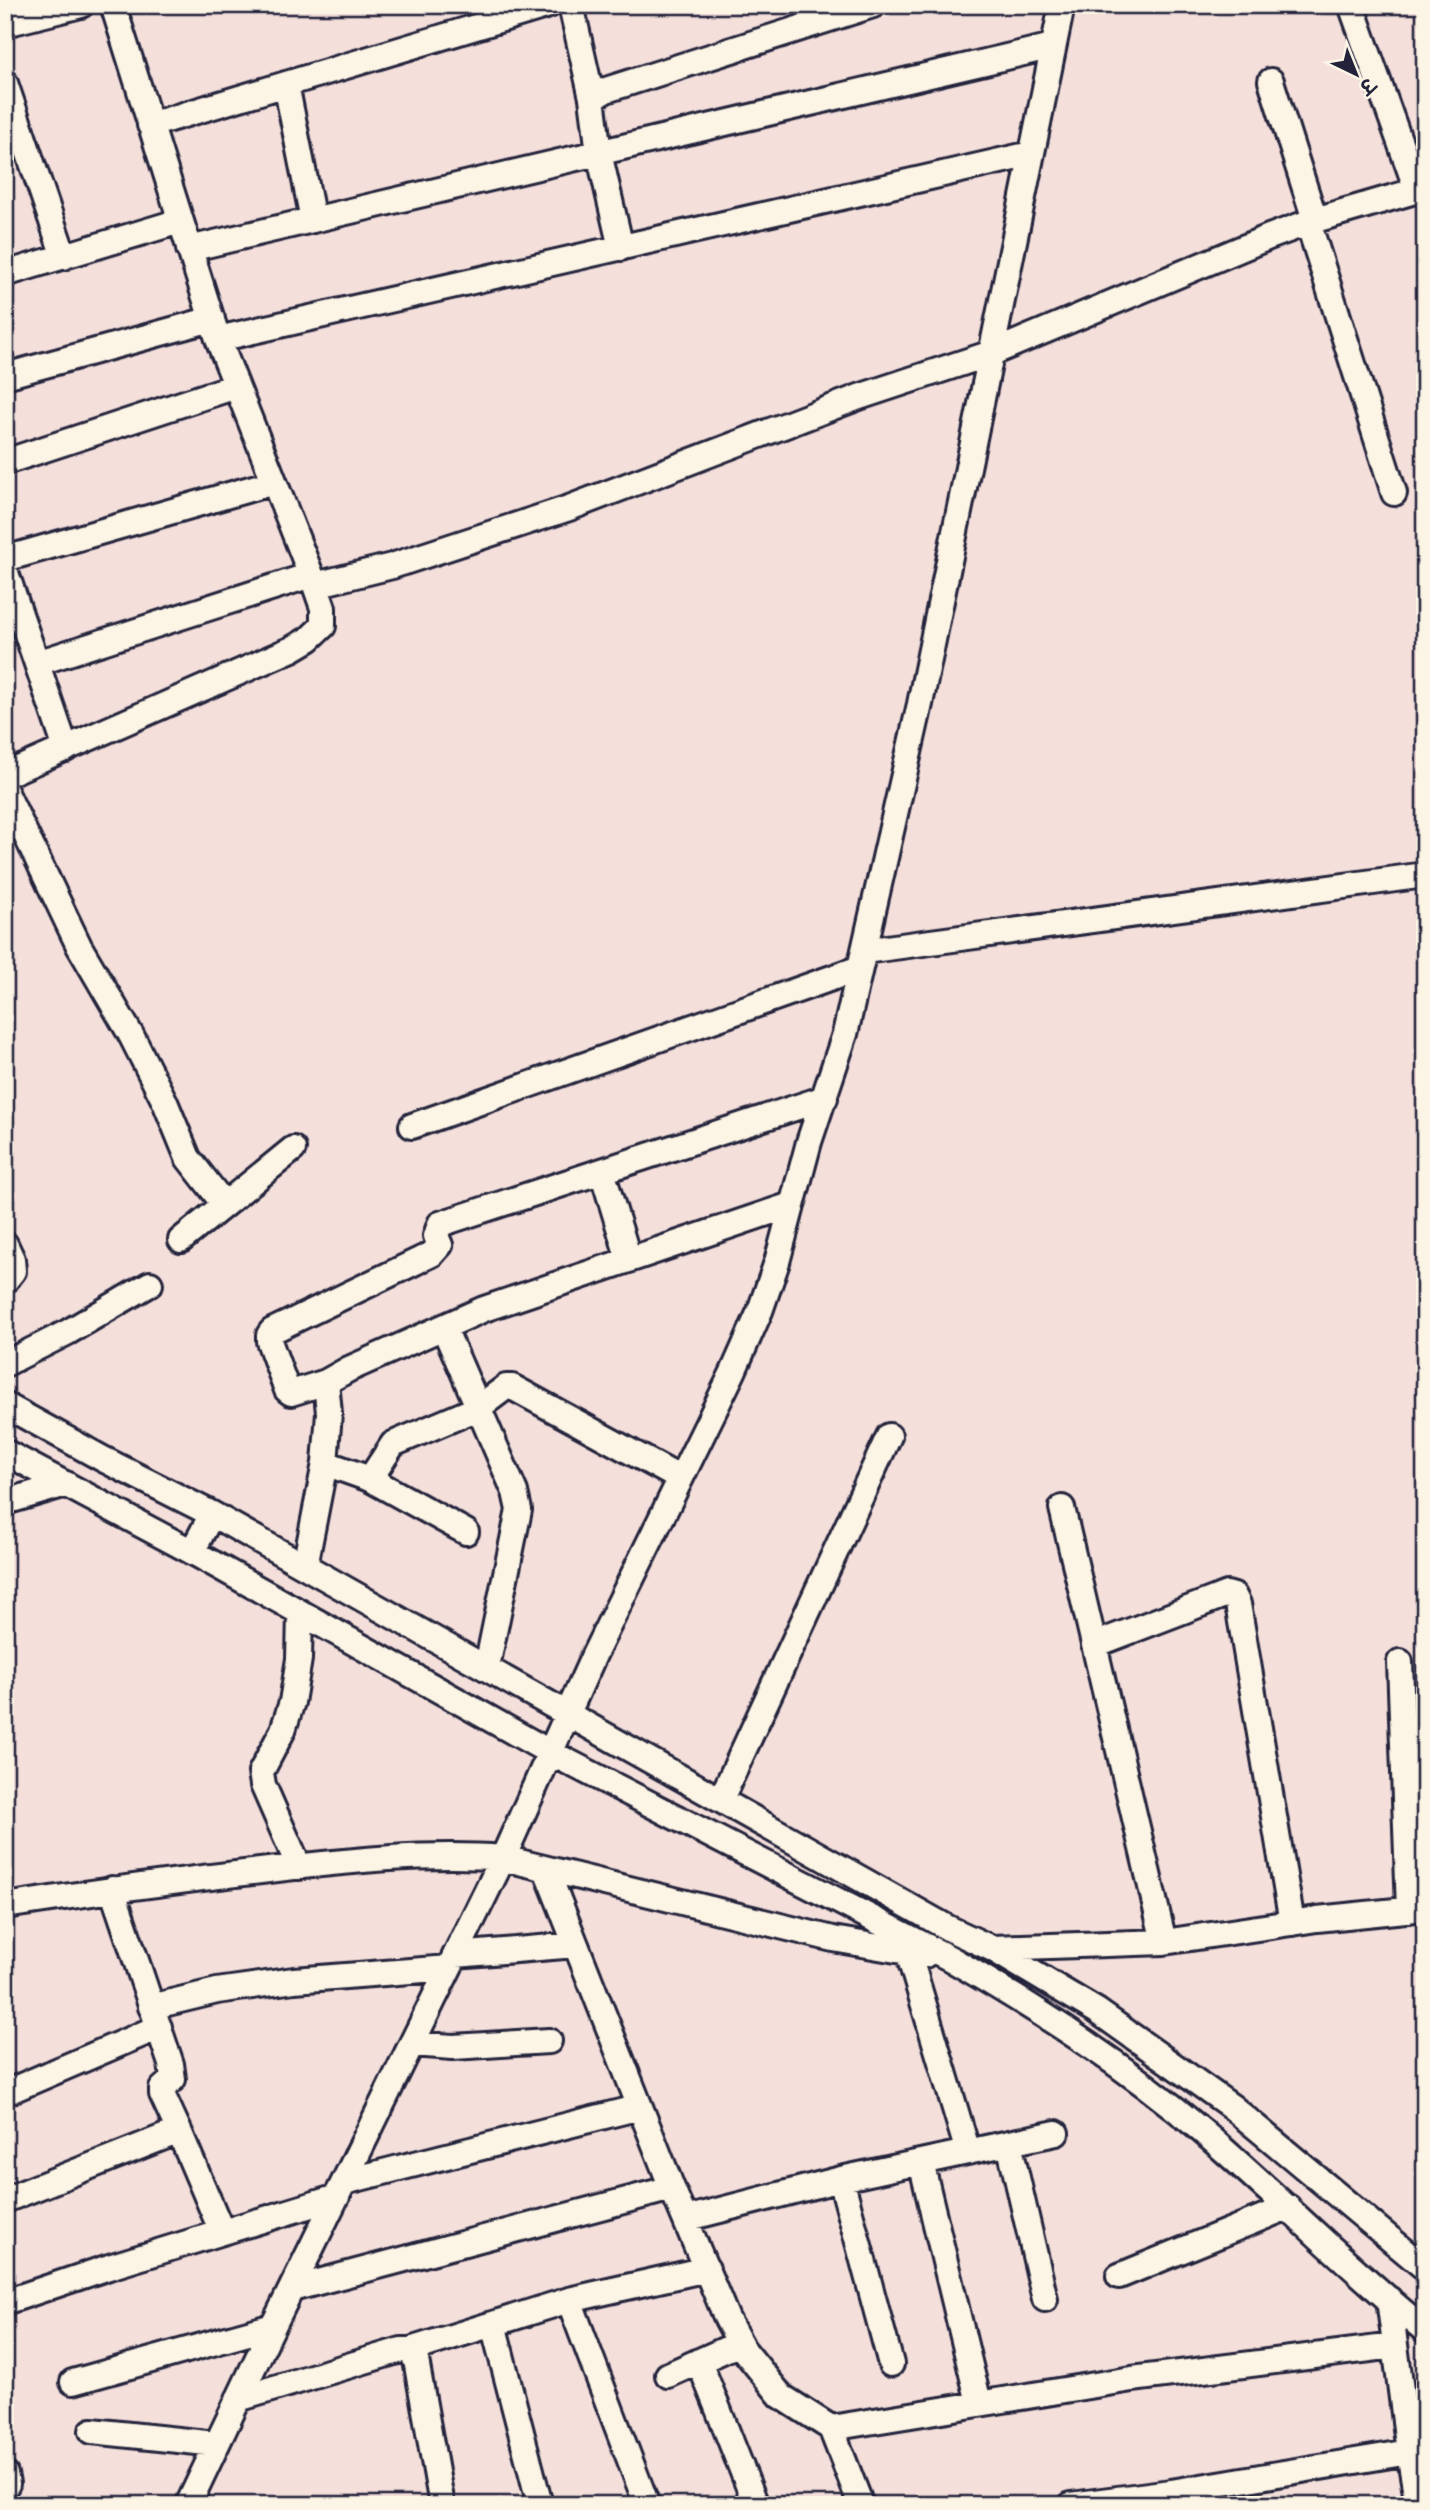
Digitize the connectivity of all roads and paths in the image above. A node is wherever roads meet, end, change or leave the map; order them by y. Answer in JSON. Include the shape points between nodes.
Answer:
{"nodes":[{"id":1,"x":81,"y":5,"type":"edge"},
{"id":2,"x":113,"y":5,"type":"edge"},
{"id":3,"x":549,"y":5,"type":"edge"},
{"id":4,"x":571,"y":5,"type":"edge"},
{"id":5,"x":873,"y":5,"type":"edge"},
{"id":6,"x":1062,"y":5,"type":"edge"},
{"id":7,"x":1351,"y":5,"type":"edge"},
{"id":8,"x":13,"y":17,"type":"edge"},
{"id":9,"x":1053,"y":46,"type":"junction"},
{"id":10,"x":1271,"y":81,"type":"dead end"},
{"id":11,"x":5,"y":83,"type":"edge"},
{"id":12,"x":286,"y":84,"type":"junction"},
{"id":13,"x":592,"y":98,"type":"junction"},
{"id":14,"x":149,"y":125,"type":"junction"},
{"id":15,"x":599,"y":153,"type":"junction"},
{"id":16,"x":1031,"y":155,"type":"junction"},
{"id":17,"x":1421,"y":189,"type":"edge"},
{"id":18,"x":313,"y":220,"type":"junction"},
{"id":19,"x":180,"y":221,"type":"junction"},
{"id":20,"x":1312,"y":221,"type":"junction"},
{"id":21,"x":621,"y":247,"type":"junction"},
{"id":22,"x":189,"y":249,"type":"junction"},
{"id":23,"x":64,"y":257,"type":"junction"},
{"id":24,"x":5,"y":274,"type":"edge"},
{"id":25,"x":215,"y":329,"type":"junction"},
{"id":26,"x":992,"y":353,"type":"junction"},
{"id":27,"x":5,"y":376,"type":"edge"},
{"id":28,"x":236,"y":386,"type":"junction"},
{"id":29,"x":5,"y":462,"type":"edge"},
{"id":30,"x":274,"y":482,"type":"junction"},
{"id":31,"x":1394,"y":493,"type":"dead end"},
{"id":32,"x":5,"y":559,"type":"edge"},
{"id":33,"x":5,"y":570,"type":"edge"},
{"id":34,"x":313,"y":580,"type":"junction"},
{"id":35,"x":37,"y":663,"type":"junction"},
{"id":36,"x":66,"y":750,"type":"junction"},
{"id":37,"x":5,"y":775,"type":"edge"},
{"id":38,"x":5,"y":791,"type":"edge"},
{"id":39,"x":1425,"y":875,"type":"edge"},
{"id":40,"x":862,"y":959,"type":"junction"},
{"id":41,"x":825,"y":1098,"type":"junction"},
{"id":42,"x":412,"y":1126,"type":"dead end"},
{"id":43,"x":293,"y":1149,"type":"dead end"},
{"id":44,"x":602,"y":1171,"type":"junction"},
{"id":45,"x":224,"y":1204,"type":"junction"},
{"id":46,"x":791,"y":1205,"type":"junction"},
{"id":47,"x":181,"y":1240,"type":"dead end"},
{"id":48,"x":5,"y":1244,"type":"edge"},
{"id":49,"x":629,"y":1260,"type":"junction"},
{"id":50,"x":5,"y":1280,"type":"edge"},
{"id":51,"x":150,"y":1284,"type":"dead end"},
{"id":52,"x":444,"y":1328,"type":"junction"},
{"id":53,"x":5,"y":1364,"type":"edge"},
{"id":54,"x":326,"y":1382,"type":"junction"},
{"id":55,"x":5,"y":1405,"type":"edge"},
{"id":56,"x":478,"y":1408,"type":"junction"},
{"id":57,"x":889,"y":1436,"type":"dead end"},
{"id":58,"x":5,"y":1452,"type":"edge"},
{"id":59,"x":325,"y":1462,"type":"junction"},
{"id":60,"x":679,"y":1478,"type":"junction"},
{"id":61,"x":370,"y":1479,"type":"junction"},
{"id":62,"x":66,"y":1484,"type":"junction"},
{"id":63,"x":5,"y":1502,"type":"edge"},
{"id":64,"x":1062,"y":1508,"type":"dead end"},
{"id":65,"x":203,"y":1532,"type":"junction"},
{"id":66,"x":466,"y":1532,"type":"dead end"},
{"id":67,"x":304,"y":1566,"type":"junction"},
{"id":68,"x":300,"y":1613,"type":"junction"},
{"id":69,"x":1094,"y":1645,"type":"junction"},
{"id":70,"x":1400,"y":1662,"type":"dead end"},
{"id":71,"x":487,"y":1667,"type":"junction"},
{"id":72,"x":560,"y":1734,"type":"junction"},
{"id":73,"x":721,"y":1799,"type":"junction"},
{"id":74,"x":503,"y":1858,"type":"junction"},
{"id":75,"x":299,"y":1867,"type":"junction"},
{"id":76,"x":546,"y":1869,"type":"junction"},
{"id":77,"x":112,"y":1889,"type":"junction"},
{"id":78,"x":5,"y":1906,"type":"edge"},
{"id":79,"x":1417,"y":1909,"type":"edge"},
{"id":80,"x":1292,"y":1923,"type":"junction"},
{"id":81,"x":1164,"y":1942,"type":"junction"},
{"id":82,"x":576,"y":1945,"type":"junction"},
{"id":83,"x":908,"y":1952,"type":"junction"},
{"id":84,"x":970,"y":1954,"type":"junction"},
{"id":85,"x":452,"y":1962,"type":"junction"},
{"id":86,"x":155,"y":2017,"type":"junction"},
{"id":87,"x":550,"y":2040,"type":"dead end"},
{"id":88,"x":412,"y":2044,"type":"junction"},
{"id":89,"x":5,"y":2094,"type":"edge"},
{"id":90,"x":640,"y":2107,"type":"junction"},
{"id":91,"x":179,"y":2131,"type":"junction"},
{"id":92,"x":1056,"y":2133,"type":"dead end"},
{"id":93,"x":1009,"y":2143,"type":"junction"},
{"id":94,"x":968,"y":2152,"type":"junction"},
{"id":95,"x":921,"y":2162,"type":"junction"},
{"id":96,"x":841,"y":2179,"type":"junction"},
{"id":97,"x":672,"y":2188,"type":"junction"},
{"id":98,"x":341,"y":2189,"type":"junction"},
{"id":99,"x":5,"y":2200,"type":"edge"},
{"id":100,"x":1288,"y":2207,"type":"junction"},
{"id":101,"x":685,"y":2219,"type":"junction"},
{"id":102,"x":222,"y":2232,"type":"junction"},
{"id":103,"x":1425,"y":2268,"type":"edge"},
{"id":104,"x":707,"y":2269,"type":"junction"},
{"id":105,"x":1119,"y":2276,"type":"dead end"},
{"id":106,"x":292,"y":2288,"type":"junction"},
{"id":107,"x":1045,"y":2299,"type":"dead end"},
{"id":108,"x":1389,"y":2299,"type":"junction"},
{"id":109,"x":569,"y":2300,"type":"junction"},
{"id":110,"x":5,"y":2302,"type":"edge"},
{"id":111,"x":493,"y":2323,"type":"junction"},
{"id":112,"x":273,"y":2326,"type":"junction"},
{"id":113,"x":1425,"y":2330,"type":"edge"},
{"id":114,"x":740,"y":2343,"type":"junction"},
{"id":115,"x":1394,"y":2346,"type":"junction"},
{"id":116,"x":410,"y":2350,"type":"junction"},
{"id":117,"x":699,"y":2361,"type":"junction"},
{"id":118,"x":891,"y":2364,"type":"dead end"},
{"id":119,"x":668,"y":2375,"type":"dead end"},
{"id":120,"x":73,"y":2382,"type":"dead end"},
{"id":121,"x":238,"y":2399,"type":"junction"},
{"id":122,"x":979,"y":2403,"type":"junction"},
{"id":123,"x":831,"y":2428,"type":"junction"},
{"id":124,"x":92,"y":2431,"type":"dead end"},
{"id":125,"x":216,"y":2444,"type":"junction"},
{"id":126,"x":1417,"y":2451,"type":"edge"},
{"id":127,"x":1156,"y":2499,"type":"edge"},
{"id":128,"x":188,"y":2505,"type":"edge"},
{"id":129,"x":442,"y":2505,"type":"edge"},
{"id":130,"x":540,"y":2505,"type":"edge"},
{"id":131,"x":647,"y":2505,"type":"edge"},
{"id":132,"x":755,"y":2505,"type":"edge"},
{"id":133,"x":861,"y":2505,"type":"edge"},
{"id":134,"x":1071,"y":2505,"type":"edge"},
{"id":135,"x":1418,"y":2505,"type":"edge"}],
"edges":[{"from":1,"to":8,"type":"street"},
{"from":2,"to":14,"type":"street"},
{"from":3,"to":12,"type":"street"},
{"from":4,"to":13,"type":"street"},
{"from":5,"to":13,"type":"street"},
{"from":6,"to":9,"type":"street"},
{"from":7,"to":17,"type":"street"},
{"from":9,"to":15,"type":"street"},
{"from":9,"to":16,"type":"street"},
{"from":10,"to":20,"type":"street"},
{"from":11,"to":23,"type":"street"},
{"from":12,"to":14,"type":"street"},
{"from":12,"to":18,"type":"street"},
{"from":13,"to":15,"type":"street"},
{"from":14,"to":19,"type":"street"},
{"from":15,"to":18,"type":"street"},
{"from":15,"to":21,"type":"street"},
{"from":16,"to":21,"type":"street"},
{"from":16,"to":26,"type":"street"},
{"from":17,"to":20,"type":"street"},
{"from":18,"to":22,"type":"street"},
{"from":19,"to":22,"type":"street"},
{"from":19,"to":23,"type":"street"},
{"from":20,"to":26,"type":"street"},
{"from":20,"to":31,"type":"street"},
{"from":21,"to":25,"type":"street"},
{"from":22,"to":25,"type":"street"},
{"from":23,"to":24,"type":"street"},
{"from":25,"to":27,"type":"street"},
{"from":25,"to":28,"type":"street"},
{"from":26,"to":34,"type":"street","via":[[859,397],[569,508],[392,566]]},
{"from":26,"to":40,"type":"street"},
{"from":28,"to":29,"type":"street"},
{"from":28,"to":30,"type":"street"},
{"from":30,"to":32,"type":"street"},
{"from":30,"to":34,"type":"street"},
{"from":33,"to":35,"type":"street"},
{"from":34,"to":35,"type":"street"},
{"from":34,"to":36,"type":"street","via":[[323,608],[323,626],[309,639]]},
{"from":35,"to":36,"type":"street"},
{"from":36,"to":37,"type":"street"},
{"from":38,"to":45,"type":"street","via":[[79,946],[165,1102],[188,1158]]},
{"from":39,"to":40,"type":"street"},
{"from":40,"to":41,"type":"street"},
{"from":40,"to":42,"type":"street"},
{"from":41,"to":44,"type":"street"},
{"from":41,"to":46,"type":"street"},
{"from":43,"to":45,"type":"street"},
{"from":44,"to":49,"type":"street"},
{"from":44,"to":54,"type":"street","via":[[440,1224],[436,1236],[440,1245],[432,1254],[272,1331],[269,1341],[291,1394]]},
{"from":45,"to":47,"type":"street"},
{"from":46,"to":49,"type":"street"},
{"from":46,"to":60,"type":"street","via":[[760,1311]]},
{"from":48,"to":50,"type":"street","via":[[13,1270]]},
{"from":49,"to":52,"type":"street","via":[[484,1309]]},
{"from":51,"to":53,"type":"street"},
{"from":52,"to":54,"type":"street"},
{"from":52,"to":56,"type":"street"},
{"from":54,"to":59,"type":"street"},
{"from":55,"to":65,"type":"street","via":[[103,1459]]},
{"from":56,"to":60,"type":"street","via":[[506,1387],[513,1387]]},
{"from":56,"to":61,"type":"street","via":[[393,1444]]},
{"from":56,"to":71,"type":"street","via":[[519,1510]]},
{"from":57,"to":73,"type":"street"},
{"from":58,"to":62,"type":"street"},
{"from":59,"to":61,"type":"street"},
{"from":59,"to":67,"type":"street"},
{"from":60,"to":72,"type":"street"},
{"from":61,"to":66,"type":"street"},
{"from":62,"to":63,"type":"street"},
{"from":62,"to":65,"type":"street"},
{"from":64,"to":69,"type":"street"},
{"from":65,"to":67,"type":"street"},
{"from":65,"to":68,"type":"street"},
{"from":67,"to":71,"type":"street"},
{"from":68,"to":72,"type":"street"},
{"from":68,"to":75,"type":"street","via":[[292,1702],[261,1772]]},
{"from":69,"to":80,"type":"street","via":[[1227,1594],[1234,1596]]},
{"from":69,"to":81,"type":"street"},
{"from":70,"to":79,"type":"street"},
{"from":71,"to":72,"type":"street"},
{"from":72,"to":73,"type":"street"},
{"from":72,"to":74,"type":"street"},
{"from":72,"to":84,"type":"street"},
{"from":73,"to":84,"type":"street","via":[[948,1928]]},
{"from":74,"to":75,"type":"street","via":[[458,1855]]},
{"from":74,"to":76,"type":"street"},
{"from":74,"to":85,"type":"street"},
{"from":75,"to":77,"type":"street"},
{"from":76,"to":82,"type":"street"},
{"from":76,"to":83,"type":"street","via":[[833,1939]]},
{"from":77,"to":78,"type":"street"},
{"from":77,"to":86,"type":"street"},
{"from":79,"to":80,"type":"street"},
{"from":80,"to":81,"type":"street"},
{"from":81,"to":84,"type":"street"},
{"from":82,"to":85,"type":"street"},
{"from":82,"to":90,"type":"street"},
{"from":83,"to":84,"type":"street"},
{"from":83,"to":94,"type":"street"},
{"from":84,"to":100,"type":"street","via":[[1015,1996],[1200,2129]]},
{"from":84,"to":103,"type":"street","via":[[1097,2011],[1232,2106]]},
{"from":85,"to":86,"type":"street","via":[[217,1992]]},
{"from":85,"to":88,"type":"street"},
{"from":86,"to":89,"type":"street"},
{"from":86,"to":91,"type":"street","via":[[173,2073],[162,2094]]},
{"from":87,"to":88,"type":"street","via":[[453,2047]]},
{"from":88,"to":98,"type":"street"},
{"from":90,"to":97,"type":"street"},
{"from":90,"to":98,"type":"street"},
{"from":91,"to":99,"type":"street"},
{"from":91,"to":102,"type":"street"},
{"from":92,"to":93,"type":"street"},
{"from":93,"to":94,"type":"street"},
{"from":93,"to":107,"type":"street"},
{"from":94,"to":95,"type":"street"},
{"from":95,"to":96,"type":"street"},
{"from":95,"to":122,"type":"street"},
{"from":96,"to":101,"type":"street"},
{"from":96,"to":118,"type":"street"},
{"from":97,"to":101,"type":"street"},
{"from":97,"to":106,"type":"street"},
{"from":98,"to":102,"type":"street"},
{"from":98,"to":106,"type":"street"},
{"from":100,"to":105,"type":"street"},
{"from":100,"to":108,"type":"street"},
{"from":101,"to":104,"type":"street"},
{"from":102,"to":110,"type":"street"},
{"from":104,"to":109,"type":"street"},
{"from":104,"to":114,"type":"street"},
{"from":106,"to":112,"type":"street"},
{"from":108,"to":113,"type":"street"},
{"from":108,"to":115,"type":"street"},
{"from":109,"to":111,"type":"street"},
{"from":109,"to":131,"type":"street"},
{"from":111,"to":116,"type":"street"},
{"from":111,"to":130,"type":"street"},
{"from":112,"to":120,"type":"street"},
{"from":112,"to":121,"type":"street"},
{"from":114,"to":117,"type":"street"},
{"from":114,"to":123,"type":"street","via":[[781,2396]]},
{"from":115,"to":122,"type":"street"},
{"from":115,"to":126,"type":"street"},
{"from":116,"to":121,"type":"street"},
{"from":116,"to":129,"type":"street","via":[[416,2360]]},
{"from":117,"to":119,"type":"street"},
{"from":117,"to":132,"type":"street"},
{"from":121,"to":125,"type":"street"},
{"from":122,"to":123,"type":"street"},
{"from":123,"to":133,"type":"street"},
{"from":124,"to":125,"type":"street"},
{"from":125,"to":128,"type":"street"},
{"from":126,"to":127,"type":"street"},
{"from":126,"to":135,"type":"street"},
{"from":127,"to":134,"type":"street"}]}
